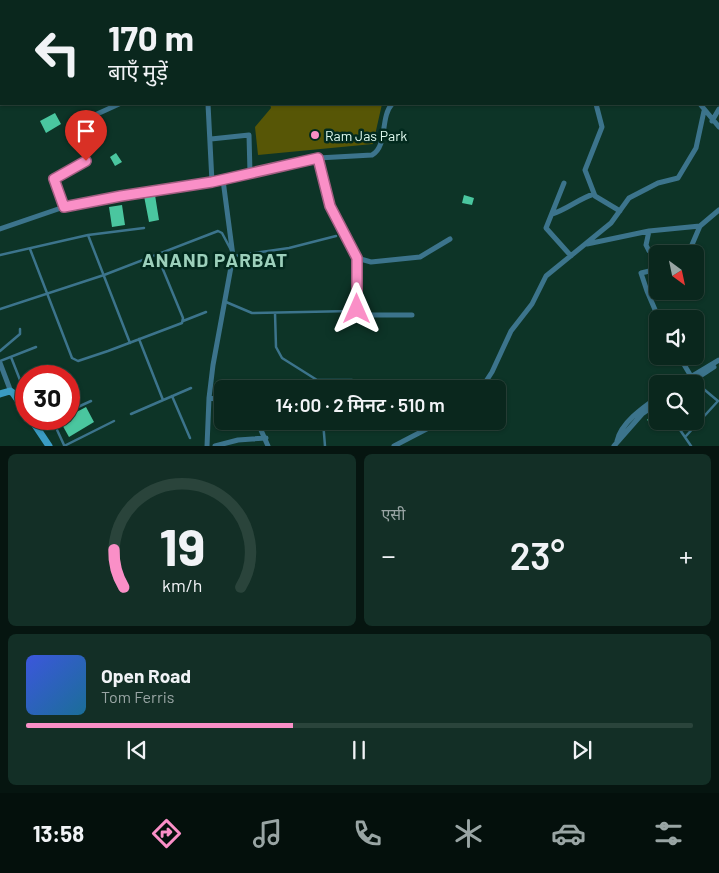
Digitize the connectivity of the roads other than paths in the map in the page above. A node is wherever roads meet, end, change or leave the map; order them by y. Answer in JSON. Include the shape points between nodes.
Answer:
{"nodes":[{"id":1,"x":117,"y":105,"type":"edge"},
{"id":2,"x":208,"y":105,"type":"edge"},
{"id":3,"x":391,"y":105,"type":"edge"},
{"id":4,"x":596,"y":105,"type":"edge"},
{"id":5,"x":701,"y":105,"type":"edge"},
{"id":6,"x":719,"y":109,"type":"edge"},
{"id":7,"x":704,"y":110,"type":"junction"},
{"id":8,"x":712,"y":121,"type":"junction"},
{"id":9,"x":719,"y":127,"type":"edge"},
{"id":10,"x":211,"y":139,"type":"junction"},
{"id":11,"x":318,"y":158,"type":"junction"},
{"id":12,"x":250,"y":172,"type":"junction"},
{"id":13,"x":223,"y":180,"type":"junction"},
{"id":14,"x":212,"y":182,"type":"junction"},
{"id":15,"x":564,"y":183,"type":"dead end"},
{"id":16,"x":594,"y":194,"type":"junction"},
{"id":17,"x":64,"y":207,"type":"junction"},
{"id":18,"x":719,"y":210,"type":"edge"},
{"id":19,"x":620,"y":211,"type":"junction"},
{"id":20,"x":552,"y":214,"type":"junction"},
{"id":21,"x":700,"y":226,"type":"junction"},
{"id":22,"x":144,"y":228,"type":"dead end"},
{"id":23,"x":0,"y":229,"type":"edge"},
{"id":24,"x":649,"y":231,"type":"junction"},
{"id":25,"x":88,"y":235,"type":"junction"},
{"id":26,"x":336,"y":236,"type":"dead end"},
{"id":27,"x":450,"y":239,"type":"dead end"},
{"id":28,"x":585,"y":244,"type":"junction"},
{"id":29,"x":692,"y":245,"type":"edge"},
{"id":30,"x":30,"y":249,"type":"junction"},
{"id":31,"x":649,"y":251,"type":"edge"},
{"id":32,"x":0,"y":255,"type":"edge"},
{"id":33,"x":157,"y":255,"type":"junction"},
{"id":34,"x":233,"y":255,"type":"junction"},
{"id":35,"x":571,"y":256,"type":"junction"},
{"id":36,"x":357,"y":258,"type":"junction"},
{"id":37,"x":649,"y":271,"type":"edge"},
{"id":38,"x":104,"y":275,"type":"junction"},
{"id":39,"x":647,"y":291,"type":"joint"},
{"id":40,"x":47,"y":295,"type":"junction"},
{"id":41,"x":223,"y":301,"type":"junction"},
{"id":42,"x":0,"y":309,"type":"edge"},
{"id":43,"x":655,"y":310,"type":"edge"},
{"id":44,"x":352,"y":311,"type":"dead end"},
{"id":45,"x":206,"y":312,"type":"dead end"},
{"id":46,"x":275,"y":313,"type":"junction"},
{"id":47,"x":412,"y":315,"type":"dead end"},
{"id":48,"x":183,"y":321,"type":"junction"},
{"id":49,"x":20,"y":329,"type":"dead end"},
{"id":50,"x":139,"y":340,"type":"junction"},
{"id":51,"x":130,"y":343,"type":"junction"},
{"id":52,"x":36,"y":347,"type":"dead end"},
{"id":53,"x":0,"y":351,"type":"edge"},
{"id":54,"x":10,"y":357,"type":"junction"},
{"id":55,"x":0,"y":362,"type":"edge"},
{"id":56,"x":719,"y":362,"type":"edge"},
{"id":57,"x":15,"y":368,"type":"edge"},
{"id":58,"x":697,"y":375,"type":"edge"},
{"id":59,"x":322,"y":380,"type":"edge"},
{"id":60,"x":487,"y":380,"type":"edge"},
{"id":61,"x":191,"y":388,"type":"dead end"},
{"id":62,"x":704,"y":389,"type":"edge"},
{"id":63,"x":11,"y":392,"type":"junction"},
{"id":64,"x":0,"y":394,"type":"edge"},
{"id":65,"x":172,"y":396,"type":"junction"},
{"id":66,"x":15,"y":397,"type":"edge"},
{"id":67,"x":209,"y":398,"type":"junction"},
{"id":68,"x":214,"y":399,"type":"edge"},
{"id":69,"x":163,"y":400,"type":"junction"},
{"id":70,"x":91,"y":401,"type":"dead end"},
{"id":71,"x":649,"y":405,"type":"edge"},
{"id":72,"x":80,"y":406,"type":"edge"},
{"id":73,"x":649,"y":410,"type":"edge"},
{"id":74,"x":131,"y":414,"type":"dead end"},
{"id":75,"x":704,"y":416,"type":"edge"},
{"id":76,"x":114,"y":421,"type":"dead end"},
{"id":77,"x":39,"y":430,"type":"edge"},
{"id":78,"x":57,"y":430,"type":"edge"},
{"id":79,"x":262,"y":430,"type":"edge"},
{"id":80,"x":323,"y":430,"type":"edge"},
{"id":81,"x":425,"y":430,"type":"edge"},
{"id":82,"x":681,"y":430,"type":"edge"},
{"id":83,"x":691,"y":430,"type":"edge"},
{"id":84,"x":686,"y":436,"type":"junction"},
{"id":85,"x":190,"y":438,"type":"dead end"},
{"id":86,"x":266,"y":438,"type":"junction"},
{"id":87,"x":615,"y":443,"type":"edge"},
{"id":88,"x":64,"y":445,"type":"edge"},
{"id":89,"x":49,"y":446,"type":"edge"},
{"id":90,"x":207,"y":446,"type":"edge"},
{"id":91,"x":215,"y":446,"type":"edge"},
{"id":92,"x":268,"y":446,"type":"edge"},
{"id":93,"x":324,"y":446,"type":"edge"},
{"id":94,"x":394,"y":446,"type":"edge"},
{"id":95,"x":691,"y":446,"type":"edge"}],
"edges":[{"from":1,"to":17,"type":"street","via":[[73,125],[72,129],[88,158],[54,179]]},
{"from":2,"to":10,"type":"street"},
{"from":3,"to":11,"type":"street","via":[[374,153]]},
{"from":4,"to":16,"type":"street","via":[[602,127],[585,170]]},
{"from":5,"to":7,"type":"street"},
{"from":6,"to":8,"type":"street"},
{"from":7,"to":8,"type":"street"},
{"from":7,"to":19,"type":"street","via":[[696,148],[678,178],[658,183],[629,198]]},
{"from":8,"to":9,"type":"street"},
{"from":10,"to":12,"type":"street","via":[[249,135]]},
{"from":10,"to":14,"type":"street"},
{"from":11,"to":12,"type":"street"},
{"from":11,"to":36,"type":"street","via":[[330,206]]},
{"from":12,"to":13,"type":"street"},
{"from":13,"to":14,"type":"street"},
{"from":13,"to":34,"type":"street"},
{"from":14,"to":17,"type":"street"},
{"from":15,"to":20,"type":"street"},
{"from":16,"to":19,"type":"street"},
{"from":16,"to":20,"type":"street"},
{"from":17,"to":23,"type":"street"},
{"from":18,"to":21,"type":"street"},
{"from":19,"to":28,"type":"street","via":[[611,223]]},
{"from":20,"to":35,"type":"street","via":[[546,228]]},
{"from":21,"to":24,"type":"street"},
{"from":21,"to":29,"type":"street"},
{"from":22,"to":25,"type":"lane"},
{"from":24,"to":28,"type":"street"},
{"from":24,"to":31,"type":"street","via":[[646,245]]},
{"from":25,"to":30,"type":"lane"},
{"from":25,"to":38,"type":"lane"},
{"from":26,"to":34,"type":"lane","via":[[289,248]]},
{"from":27,"to":36,"type":"street","via":[[420,257],[370,262]]},
{"from":28,"to":35,"type":"street"},
{"from":30,"to":32,"type":"lane"},
{"from":30,"to":40,"type":"lane"},
{"from":33,"to":34,"type":"lane","via":[[218,231]]},
{"from":33,"to":38,"type":"lane"},
{"from":33,"to":48,"type":"lane"},
{"from":34,"to":41,"type":"street"},
{"from":35,"to":60,"type":"street","via":[[546,276],[532,304],[511,331]]},
{"from":36,"to":47,"type":"street","via":[[359,313]]},
{"from":37,"to":39,"type":"street","via":[[640,273]]},
{"from":38,"to":40,"type":"lane"},
{"from":38,"to":51,"type":"lane"},
{"from":39,"to":43,"type":"street"},
{"from":40,"to":42,"type":"lane"},
{"from":40,"to":51,"type":"lane","via":[[74,360]]},
{"from":41,"to":46,"type":"lane","via":[[252,313]]},
{"from":41,"to":67,"type":"street"},
{"from":44,"to":46,"type":"lane"},
{"from":45,"to":48,"type":"lane"},
{"from":46,"to":59,"type":"lane","via":[[279,354],[309,376]]},
{"from":48,"to":50,"type":"lane"},
{"from":49,"to":53,"type":"lane","via":[[20,334]]},
{"from":50,"to":51,"type":"lane"},
{"from":50,"to":69,"type":"lane"},
{"from":52,"to":54,"type":"lane"},
{"from":54,"to":55,"type":"lane"},
{"from":54,"to":57,"type":"lane"},
{"from":55,"to":63,"type":"street"},
{"from":56,"to":58,"type":"street"},
{"from":61,"to":65,"type":"lane"},
{"from":62,"to":75,"type":"lane","via":[[718,401]]},
{"from":63,"to":64,"type":"street"},
{"from":63,"to":66,"type":"street"},
{"from":65,"to":69,"type":"lane"},
{"from":65,"to":85,"type":"lane"},
{"from":67,"to":68,"type":"street"},
{"from":67,"to":90,"type":"street"},
{"from":69,"to":74,"type":"lane"},
{"from":70,"to":72,"type":"lane"},
{"from":71,"to":87,"type":"street","via":[[626,424]]},
{"from":73,"to":87,"type":"street"},
{"from":76,"to":88,"type":"lane"},
{"from":77,"to":89,"type":"street"},
{"from":78,"to":88,"type":"lane"},
{"from":79,"to":86,"type":"street"},
{"from":80,"to":93,"type":"lane"},
{"from":81,"to":94,"type":"street"},
{"from":82,"to":84,"type":"lane"},
{"from":83,"to":84,"type":"lane"},
{"from":84,"to":95,"type":"lane"},
{"from":86,"to":91,"type":"street"},
{"from":86,"to":92,"type":"street"}]}
